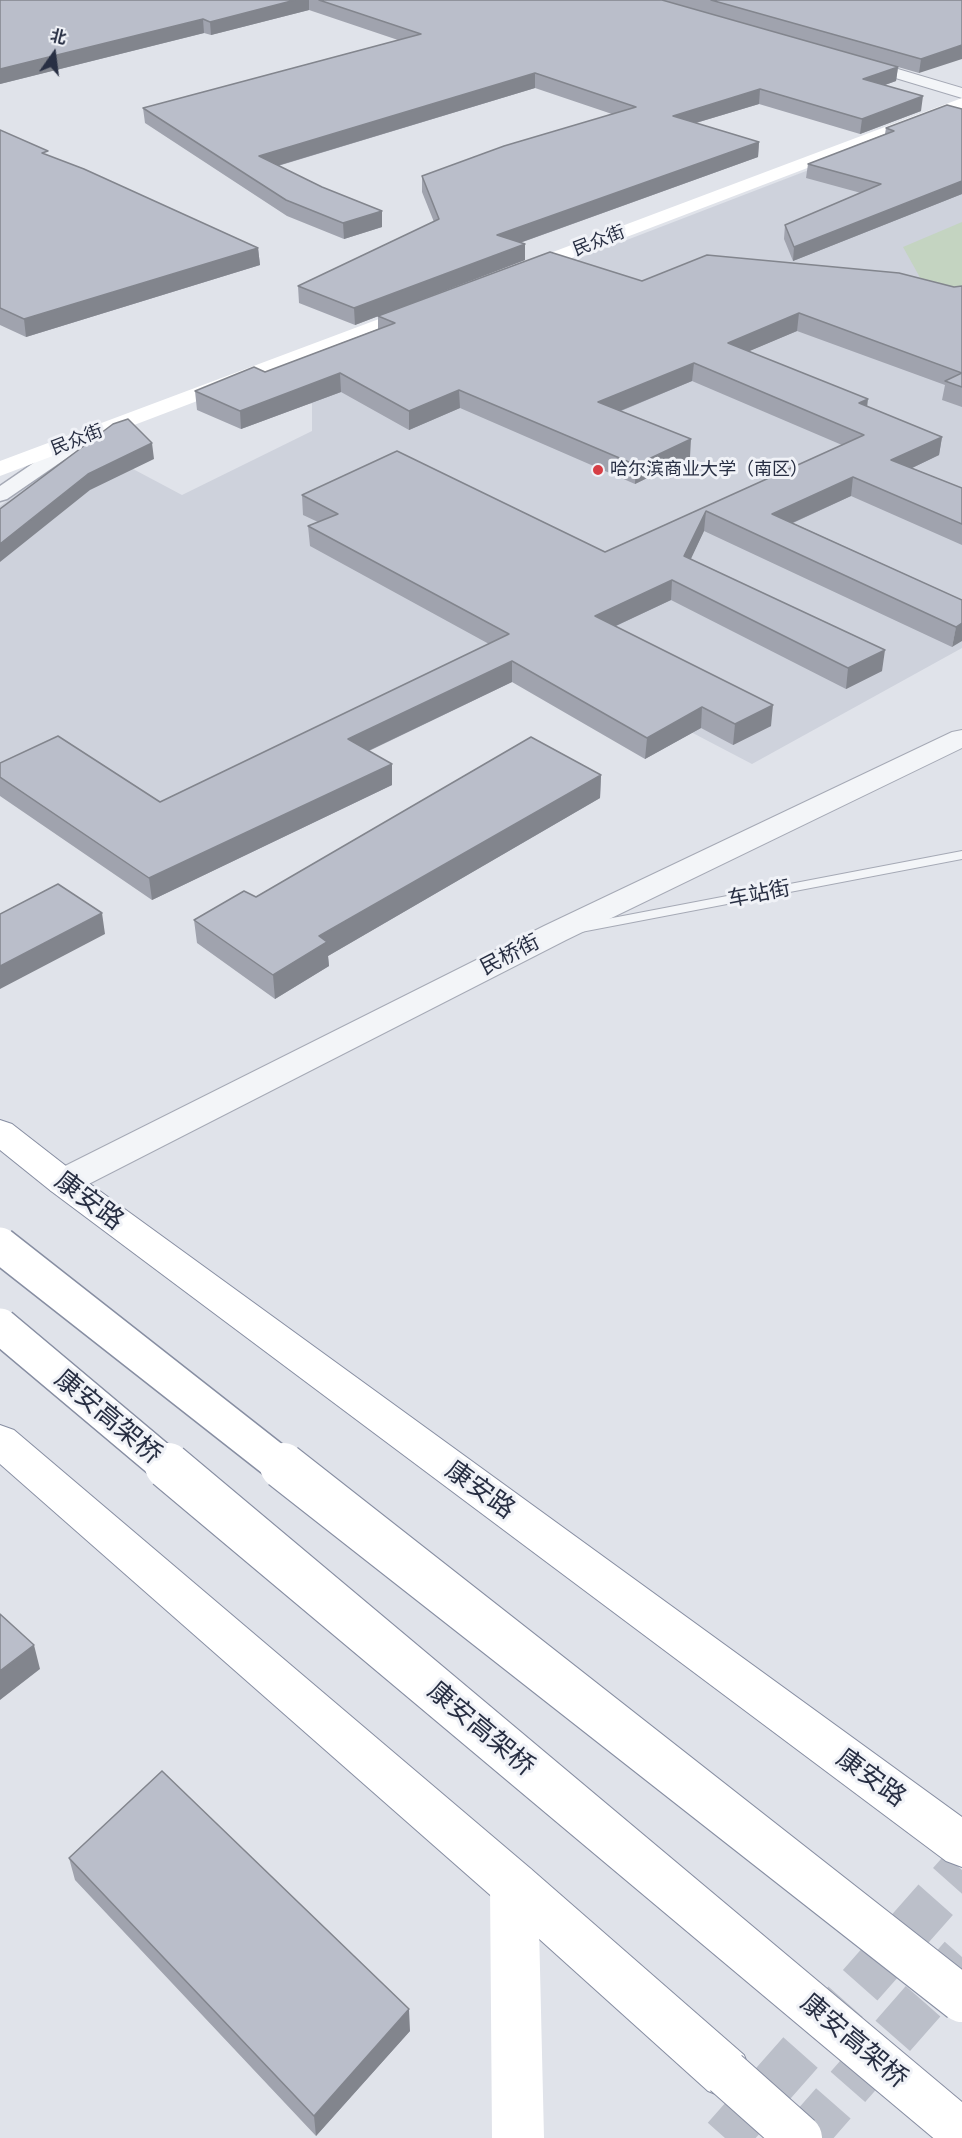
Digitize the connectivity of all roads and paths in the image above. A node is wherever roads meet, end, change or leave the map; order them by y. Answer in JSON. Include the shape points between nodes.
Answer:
{"nodes":[{"id":1,"x":838,"y":57,"type":"edge"},
{"id":2,"x":962,"y":93,"type":"edge"},
{"id":3,"x":962,"y":103,"type":"edge"},
{"id":4,"x":506,"y":277,"type":"edge"},
{"id":5,"x":439,"y":302,"type":"edge"},
{"id":6,"x":83,"y":438,"type":"junction"},
{"id":7,"x":0,"y":469,"type":"edge"},
{"id":8,"x":0,"y":495,"type":"edge"},
{"id":9,"x":962,"y":738,"type":"edge"},
{"id":10,"x":962,"y":855,"type":"edge"},
{"id":11,"x":555,"y":933,"type":"junction"},
{"id":12,"x":0,"y":1132,"type":"edge"},
{"id":13,"x":63,"y":1182,"type":"junction"},
{"id":14,"x":0,"y":1245,"type":"edge"},
{"id":15,"x":0,"y":1326,"type":"edge"},
{"id":16,"x":0,"y":1440,"type":"edge"},
{"id":17,"x":962,"y":1845,"type":"edge"},
{"id":18,"x":514,"y":1885,"type":"junction"},
{"id":19,"x":962,"y":2000,"type":"edge"},
{"id":20,"x":962,"y":2132,"type":"edge"},
{"id":21,"x":518,"y":2138,"type":"edge"},
{"id":22,"x":799,"y":2138,"type":"edge"}],
"edges":[{"from":1,"to":2,"type":"street"},
{"from":3,"to":4,"type":"main road","name":"民众街"},
{"from":5,"to":6,"type":"main road","name":"民众街"},
{"from":6,"to":7,"type":"main road","name":"民众街"},
{"from":6,"to":8,"type":"street"},
{"from":9,"to":11,"type":"street","name":"民桥街"},
{"from":10,"to":11,"type":"lane","name":"车站街"},
{"from":11,"to":13,"type":"street","name":"民桥街"},
{"from":12,"to":13,"type":"main road","name":"康安路"},
{"from":13,"to":17,"type":"main road","name":"康安路"},
{"from":14,"to":19,"type":"main road","bridge":true},
{"from":15,"to":20,"type":"main road","name":"康安高架桥","bridge":true},
{"from":16,"to":18,"type":"main road"},
{"from":18,"to":21,"type":"main road"},
{"from":18,"to":22,"type":"main road","bridge":true}]}
